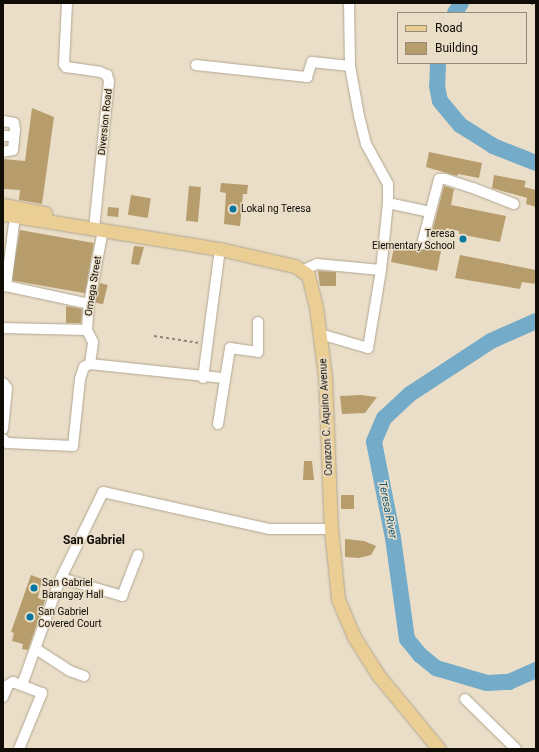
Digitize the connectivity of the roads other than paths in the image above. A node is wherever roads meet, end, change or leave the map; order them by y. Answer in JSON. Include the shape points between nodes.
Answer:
{"nodes":[{"id":1,"x":66,"y":3,"type":"edge"},
{"id":2,"x":349,"y":3,"type":"edge"},
{"id":3,"x":196,"y":65,"type":"dead end"},
{"id":4,"x":350,"y":66,"type":"junction"},
{"id":5,"x":3,"y":120,"type":"edge"},
{"id":6,"x":3,"y":136,"type":"edge"},
{"id":7,"x":14,"y":136,"type":"junction"},
{"id":8,"x":3,"y":152,"type":"edge"},
{"id":9,"x":388,"y":203,"type":"junction"},
{"id":10,"x":3,"y":204,"type":"edge"},
{"id":11,"x":514,"y":204,"type":"dead end"},
{"id":12,"x":430,"y":212,"type":"junction"},
{"id":13,"x":9,"y":215,"type":"edge"},
{"id":14,"x":98,"y":229,"type":"junction"},
{"id":15,"x":422,"y":244,"type":"dead end"},
{"id":16,"x":220,"y":249,"type":"junction"},
{"id":17,"x":304,"y":270,"type":"junction"},
{"id":18,"x":381,"y":270,"type":"junction"},
{"id":19,"x":89,"y":304,"type":"junction"},
{"id":20,"x":258,"y":322,"type":"dead end"},
{"id":21,"x":3,"y":328,"type":"edge"},
{"id":22,"x":87,"y":330,"type":"junction"},
{"id":23,"x":320,"y":334,"type":"junction"},
{"id":24,"x":90,"y":364,"type":"junction"},
{"id":25,"x":203,"y":378,"type":"junction"},
{"id":26,"x":224,"y":378,"type":"junction"},
{"id":27,"x":3,"y":383,"type":"edge"},
{"id":28,"x":218,"y":424,"type":"dead end"},
{"id":29,"x":3,"y":429,"type":"edge"},
{"id":30,"x":3,"y":439,"type":"edge"},
{"id":31,"x":331,"y":529,"type":"junction"},
{"id":32,"x":138,"y":555,"type":"dead end"},
{"id":33,"x":61,"y":578,"type":"junction"},
{"id":34,"x":36,"y":649,"type":"junction"},
{"id":35,"x":84,"y":676,"type":"dead end"},
{"id":36,"x":22,"y":685,"type":"junction"},
{"id":37,"x":3,"y":698,"type":"edge"},
{"id":38,"x":465,"y":699,"type":"dead end"},
{"id":39,"x":19,"y":749,"type":"edge"},
{"id":40,"x":439,"y":749,"type":"edge"},
{"id":41,"x":516,"y":749,"type":"edge"}],
"edges":[{"from":1,"to":14,"type":"street","name":"Diversion Road","via":[[64,64],[66,67],[100,72],[107,75],[109,81]]},
{"from":2,"to":4,"type":"street"},
{"from":3,"to":4,"type":"street","via":[[307,77],[312,62]]},
{"from":4,"to":9,"type":"street","via":[[366,144],[388,184]]},
{"from":5,"to":7,"type":"street","via":[[14,123]]},
{"from":6,"to":7,"type":"street"},
{"from":7,"to":8,"type":"street","via":[[13,150]]},
{"from":9,"to":12,"type":"street"},
{"from":9,"to":18,"type":"street"},
{"from":10,"to":14,"type":"main road","via":[[83,221]]},
{"from":11,"to":12,"type":"street","via":[[445,179],[436,182]]},
{"from":12,"to":15,"type":"street"},
{"from":13,"to":14,"type":"main road","via":[[82,229]]},
{"from":13,"to":19,"type":"street","via":[[6,286]]},
{"from":14,"to":16,"type":"main road"},
{"from":14,"to":19,"type":"street","name":"Omega Street"},
{"from":16,"to":17,"type":"main road","via":[[283,262]]},
{"from":16,"to":25,"type":"street"},
{"from":17,"to":18,"type":"street","via":[[317,264]]},
{"from":17,"to":23,"type":"main road","name":"Corazon C. Aquino Avenue","via":[[310,280]]},
{"from":18,"to":23,"type":"street","via":[[368,348]]},
{"from":19,"to":22,"type":"street","name":"Omega Street"},
{"from":20,"to":26,"type":"street","via":[[258,352],[230,348]]},
{"from":21,"to":22,"type":"street"},
{"from":22,"to":24,"type":"street","name":"Omega Street","via":[[93,342]]},
{"from":23,"to":31,"type":"main road","name":"Corazon C. Aquino Avenue","via":[[328,422]]},
{"from":24,"to":25,"type":"street"},
{"from":24,"to":30,"type":"street","via":[[84,368],[80,379],[73,446],[7,443]]},
{"from":25,"to":26,"type":"street"},
{"from":26,"to":28,"type":"street"},
{"from":27,"to":29,"type":"street","via":[[7,388]]},
{"from":31,"to":33,"type":"street","via":[[270,530],[103,492]]},
{"from":31,"to":40,"type":"main road","name":"Corazon C. Aquino Avenue","via":[[335,584],[346,622],[378,675]]},
{"from":32,"to":33,"type":"street","via":[[122,596]]},
{"from":33,"to":34,"type":"street"},
{"from":34,"to":35,"type":"street","via":[[70,671]]},
{"from":34,"to":36,"type":"street"},
{"from":36,"to":37,"type":"street","via":[[10,683]]},
{"from":36,"to":39,"type":"street","via":[[42,693]]},
{"from":38,"to":41,"type":"street"}]}
